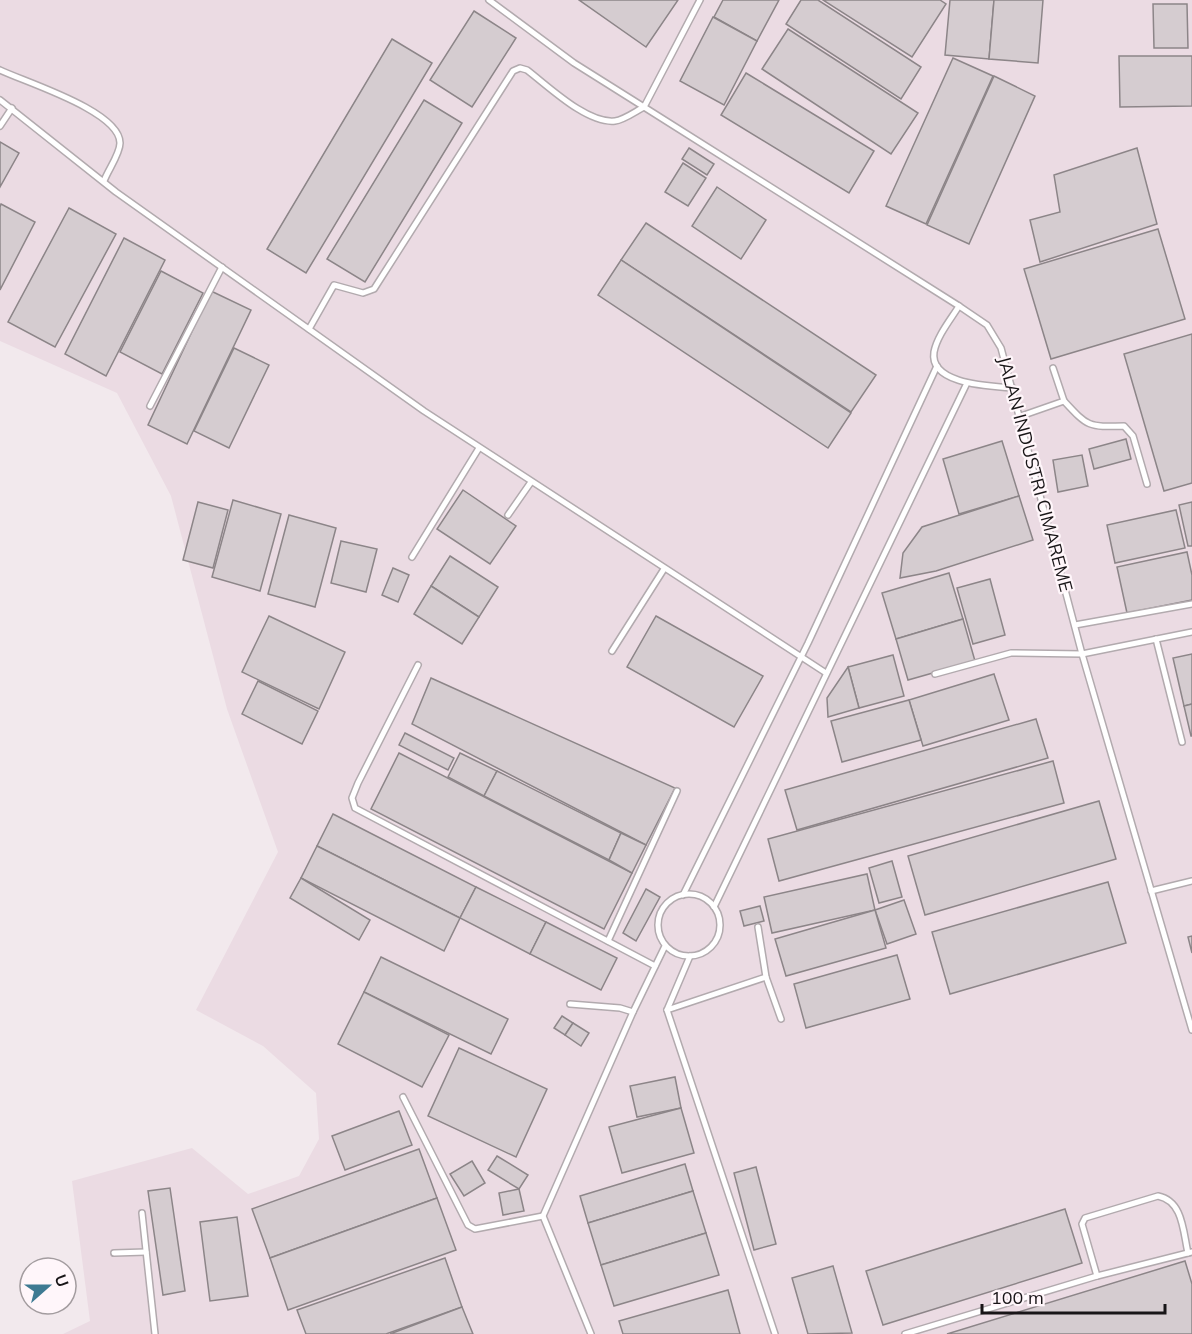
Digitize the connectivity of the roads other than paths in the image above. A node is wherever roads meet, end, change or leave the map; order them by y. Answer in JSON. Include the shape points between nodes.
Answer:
{"nodes":[{"id":1,"x":489,"y":0,"type":"edge"},
{"id":2,"x":700,"y":0,"type":"edge"},
{"id":3,"x":0,"y":70,"type":"edge"},
{"id":4,"x":0,"y":100,"type":"edge"},
{"id":5,"x":645,"y":107,"type":"junction"},
{"id":6,"x":12,"y":108,"type":"junction"},
{"id":7,"x":0,"y":126,"type":"edge"},
{"id":8,"x":104,"y":182,"type":"junction"},
{"id":9,"x":222,"y":267,"type":"junction"},
{"id":10,"x":959,"y":306,"type":"junction"},
{"id":11,"x":309,"y":329,"type":"junction"},
{"id":12,"x":937,"y":366,"type":"junction"},
{"id":13,"x":1053,"y":368,"type":"dead end"},
{"id":14,"x":967,"y":383,"type":"junction"},
{"id":15,"x":1012,"y":388,"type":"junction"},
{"id":16,"x":1064,"y":401,"type":"junction"},
{"id":17,"x":150,"y":406,"type":"dead end"},
{"id":18,"x":1021,"y":416,"type":"junction"},
{"id":19,"x":479,"y":448,"type":"junction"},
{"id":20,"x":531,"y":482,"type":"junction"},
{"id":21,"x":1147,"y":484,"type":"dead end"},
{"id":22,"x":508,"y":515,"type":"dead end"},
{"id":23,"x":412,"y":557,"type":"dead end"},
{"id":24,"x":664,"y":569,"type":"junction"},
{"id":25,"x":1192,"y":604,"type":"edge"},
{"id":26,"x":1074,"y":625,"type":"junction"},
{"id":27,"x":1192,"y":632,"type":"edge"},
{"id":28,"x":1156,"y":639,"type":"junction"},
{"id":29,"x":612,"y":651,"type":"dead end"},
{"id":30,"x":1082,"y":654,"type":"junction"},
{"id":31,"x":800,"y":658,"type":"junction"},
{"id":32,"x":418,"y":665,"type":"dead end"},
{"id":33,"x":826,"y":674,"type":"junction"},
{"id":34,"x":935,"y":674,"type":"dead end"},
{"id":35,"x":1182,"y":742,"type":"dead end"},
{"id":36,"x":677,"y":791,"type":"dead end"},
{"id":37,"x":1192,"y":881,"type":"edge"},
{"id":38,"x":1151,"y":891,"type":"junction"},
{"id":39,"x":682,"y":895,"type":"junction"},
{"id":40,"x":714,"y":908,"type":"junction"},
{"id":41,"x":758,"y":927,"type":"dead end"},
{"id":42,"x":608,"y":941,"type":"junction"},
{"id":43,"x":665,"y":946,"type":"junction"},
{"id":44,"x":690,"y":956,"type":"junction"},
{"id":45,"x":655,"y":966,"type":"junction"},
{"id":46,"x":766,"y":977,"type":"junction"},
{"id":47,"x":570,"y":1004,"type":"dead end"},
{"id":48,"x":667,"y":1010,"type":"junction"},
{"id":49,"x":633,"y":1012,"type":"junction"},
{"id":50,"x":781,"y":1019,"type":"dead end"},
{"id":51,"x":1192,"y":1030,"type":"edge"},
{"id":52,"x":403,"y":1097,"type":"dead end"},
{"id":53,"x":142,"y":1213,"type":"dead end"},
{"id":54,"x":543,"y":1216,"type":"junction"},
{"id":55,"x":146,"y":1252,"type":"junction"},
{"id":56,"x":114,"y":1253,"type":"dead end"},
{"id":57,"x":1190,"y":1253,"type":"edge"},
{"id":58,"x":1097,"y":1276,"type":"junction"},
{"id":59,"x":155,"y":1334,"type":"edge"},
{"id":60,"x":591,"y":1334,"type":"edge"},
{"id":61,"x":775,"y":1334,"type":"edge"},
{"id":62,"x":905,"y":1334,"type":"edge"}],
"edges":[{"from":1,"to":5,"type":"lane","name":"JALAN INDUSTRI CIMAREME","via":[[574,63]]},
{"from":2,"to":5,"type":"lane"},
{"from":3,"to":8,"type":"lane","via":[[70,99],[114,126],[120,147]]},
{"from":4,"to":6,"type":"lane"},
{"from":5,"to":10,"type":"lane","name":"JALAN INDUSTRI CIMAREME"},
{"from":5,"to":11,"type":"lane","via":[[609,121],[576,109],[527,70],[516,69],[374,289],[363,293],[334,285]]},
{"from":6,"to":7,"type":"lane"},
{"from":6,"to":8,"type":"lane"},
{"from":8,"to":9,"type":"lane"},
{"from":9,"to":11,"type":"lane"},
{"from":9,"to":17,"type":"lane"},
{"from":10,"to":12,"type":"lane","via":[[934,350]]},
{"from":10,"to":15,"type":"lane","name":"JALAN INDUSTRI CIMAREME","via":[[994,334]]},
{"from":11,"to":19,"type":"lane"},
{"from":12,"to":14,"type":"lane","via":[[943,373]]},
{"from":12,"to":31,"type":"lane"},
{"from":13,"to":16,"type":"lane"},
{"from":14,"to":15,"type":"lane"},
{"from":14,"to":33,"type":"lane"},
{"from":15,"to":18,"type":"lane","name":"JALAN INDUSTRI CIMAREME"},
{"from":16,"to":18,"type":"lane"},
{"from":16,"to":21,"type":"lane","via":[[1093,427],[1124,426],[1133,436]]},
{"from":18,"to":26,"type":"lane","name":"JALAN INDUSTRI CIMAREME"},
{"from":19,"to":20,"type":"lane"},
{"from":19,"to":23,"type":"lane"},
{"from":20,"to":22,"type":"lane"},
{"from":20,"to":24,"type":"lane"},
{"from":24,"to":29,"type":"lane"},
{"from":24,"to":31,"type":"lane"},
{"from":25,"to":26,"type":"lane"},
{"from":26,"to":30,"type":"lane","name":"JALAN INDUSTRI CIMAREME"},
{"from":27,"to":28,"type":"lane"},
{"from":28,"to":30,"type":"lane"},
{"from":28,"to":35,"type":"lane"},
{"from":30,"to":34,"type":"lane","via":[[1011,653]]},
{"from":30,"to":38,"type":"lane","name":"JALAN INDUSTRI CIMAREME"},
{"from":31,"to":33,"type":"lane"},
{"from":31,"to":39,"type":"lane"},
{"from":32,"to":42,"type":"lane","via":[[358,783],[352,798],[355,808]]},
{"from":33,"to":40,"type":"lane"},
{"from":36,"to":42,"type":"lane"},
{"from":37,"to":38,"type":"lane"},
{"from":38,"to":51,"type":"lane","name":"JALAN INDUSTRI CIMAREME"},
{"from":39,"to":40,"type":"lane","via":[[705,899]]},
{"from":39,"to":43,"type":"lane","via":[[668,902],[659,915],[658,931]]},
{"from":40,"to":44,"type":"lane","via":[[719,933],[703,953]]},
{"from":41,"to":46,"type":"lane"},
{"from":42,"to":45,"type":"lane"},
{"from":43,"to":44,"type":"lane"},
{"from":43,"to":45,"type":"lane"},
{"from":44,"to":48,"type":"lane"},
{"from":45,"to":49,"type":"lane"},
{"from":46,"to":48,"type":"lane"},
{"from":46,"to":50,"type":"lane"},
{"from":47,"to":49,"type":"lane"},
{"from":48,"to":61,"type":"lane"},
{"from":49,"to":54,"type":"lane"},
{"from":52,"to":54,"type":"lane","via":[[468,1225],[475,1229]]},
{"from":53,"to":55,"type":"lane"},
{"from":54,"to":60,"type":"lane"},
{"from":55,"to":56,"type":"lane"},
{"from":55,"to":59,"type":"lane"},
{"from":57,"to":58,"type":"lane"},
{"from":57,"to":58,"type":"lane","via":[[1178,1207],[1168,1198],[1158,1196],[1085,1218],[1082,1224]]},
{"from":58,"to":62,"type":"lane"}]}
